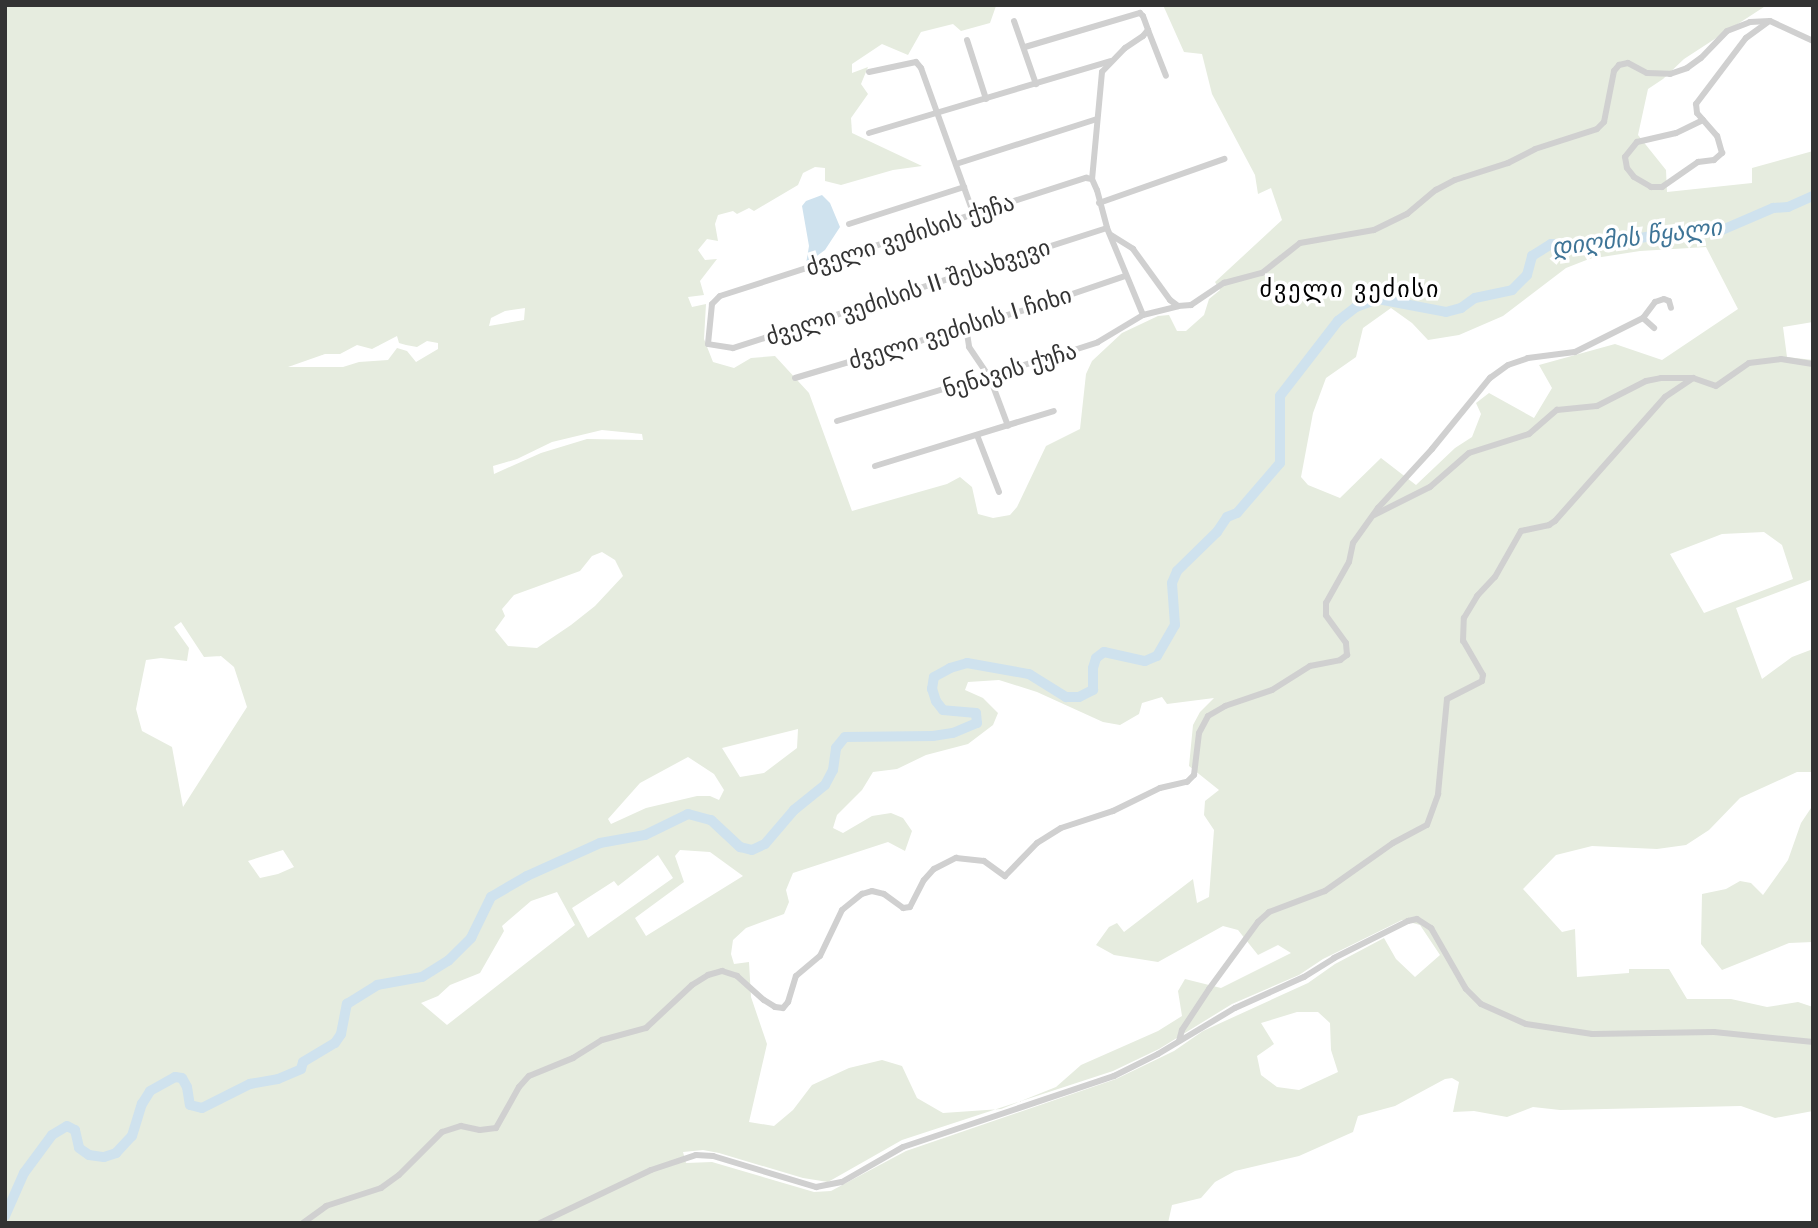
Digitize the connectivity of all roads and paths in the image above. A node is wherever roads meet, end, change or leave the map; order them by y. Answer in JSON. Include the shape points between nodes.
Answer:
{"nodes":[{"id":1,"x":1014,"y":21,"type":"dead end"},
{"id":2,"x":1770,"y":21,"type":"junction"},
{"id":3,"x":1148,"y":30,"type":"junction"},
{"id":4,"x":967,"y":40,"type":"dead end"},
{"id":5,"x":1813,"y":41,"type":"edge"},
{"id":6,"x":1025,"y":47,"type":"junction"},
{"id":7,"x":1112,"y":60,"type":"junction"},
{"id":8,"x":869,"y":72,"type":"dead end"},
{"id":9,"x":1167,"y":76,"type":"dead end"},
{"id":10,"x":1036,"y":84,"type":"junction"},
{"id":11,"x":986,"y":99,"type":"junction"},
{"id":12,"x":937,"y":114,"type":"junction"},
{"id":13,"x":1097,"y":119,"type":"junction"},
{"id":14,"x":1703,"y":120,"type":"junction"},
{"id":15,"x":869,"y":133,"type":"dead end"},
{"id":16,"x":1224,"y":159,"type":"dead end"},
{"id":17,"x":956,"y":164,"type":"junction"},
{"id":18,"x":1092,"y":179,"type":"junction"},
{"id":19,"x":964,"y":187,"type":"junction"},
{"id":20,"x":1099,"y":203,"type":"junction"},
{"id":21,"x":974,"y":215,"type":"junction"},
{"id":22,"x":849,"y":224,"type":"dead end"},
{"id":23,"x":1109,"y":232,"type":"junction"},
{"id":24,"x":1125,"y":275,"type":"junction"},
{"id":25,"x":1178,"y":306,"type":"junction"},
{"id":26,"x":1671,"y":308,"type":"dead end"},
{"id":27,"x":1143,"y":315,"type":"junction"},
{"id":28,"x":1643,"y":318,"type":"junction"},
{"id":29,"x":966,"y":327,"type":"junction"},
{"id":30,"x":1654,"y":328,"type":"dead end"},
{"id":31,"x":708,"y":344,"type":"joint"},
{"id":32,"x":1813,"y":364,"type":"edge"},
{"id":33,"x":795,"y":378,"type":"dead end"},
{"id":34,"x":989,"y":378,"type":"junction"},
{"id":35,"x":1693,"y":378,"type":"junction"},
{"id":36,"x":1054,"y":411,"type":"dead end"},
{"id":37,"x":837,"y":421,"type":"dead end"},
{"id":38,"x":1008,"y":426,"type":"junction"},
{"id":39,"x":977,"y":435,"type":"junction"},
{"id":40,"x":875,"y":466,"type":"dead end"},
{"id":41,"x":999,"y":492,"type":"dead end"},
{"id":42,"x":1374,"y":515,"type":"junction"},
{"id":43,"x":1179,"y":1041,"type":"junction"},
{"id":44,"x":1813,"y":1042,"type":"edge"},
{"id":45,"x":303,"y":1223,"type":"edge"},
{"id":46,"x":540,"y":1223,"type":"edge"}],
"edges":[{"from":1,"to":6,"type":"street"},
{"from":2,"to":5,"type":"street"},
{"from":2,"to":14,"type":"street","via":[[1746,38],[1696,104]]},
{"from":2,"to":25,"type":"street","via":[[1750,22],[1727,32],[1701,58],[1670,74],[1647,73],[1628,63],[1619,65],[1604,122],[1597,129],[1455,180],[1407,214],[1374,230],[1300,243],[1262,273],[1224,283],[1191,305]]},
{"from":3,"to":6,"type":"street","via":[[1140,13]]},
{"from":3,"to":7,"type":"street"},
{"from":3,"to":9,"type":"street"},
{"from":4,"to":11,"type":"street"},
{"from":6,"to":10,"type":"street"},
{"from":7,"to":10,"type":"street"},
{"from":7,"to":13,"type":"street","via":[[1102,72]]},
{"from":8,"to":12,"type":"street","via":[[916,62]]},
{"from":10,"to":11,"type":"street"},
{"from":11,"to":12,"type":"street"},
{"from":12,"to":15,"type":"street"},
{"from":12,"to":17,"type":"street"},
{"from":13,"to":17,"type":"street"},
{"from":13,"to":18,"type":"street"},
{"from":14,"to":14,"type":"street","via":[[1676,133],[1637,142],[1625,157],[1627,168],[1651,187],[1662,187],[1698,162],[1714,160],[1722,146]]},
{"from":16,"to":20,"type":"street"},
{"from":17,"to":19,"type":"street"},
{"from":18,"to":20,"type":"street"},
{"from":18,"to":21,"type":"street","name":"ძველი ვეძისის ქუჩა","via":[[1076,180]]},
{"from":19,"to":21,"type":"street"},
{"from":19,"to":22,"type":"street"},
{"from":20,"to":23,"type":"street"},
{"from":21,"to":31,"type":"street","name":"ძველი ვეძისის ქუჩა","via":[[720,296],[712,304]]},
{"from":23,"to":24,"type":"street"},
{"from":23,"to":25,"type":"street","via":[[1133,249],[1160,289]]},
{"from":23,"to":31,"type":"street","name":"ძველი ვეძისის II შესახვევი","via":[[733,348]]},
{"from":24,"to":27,"type":"street"},
{"from":24,"to":29,"type":"street","name":"ძველი ვეძისის I ჩიხი"},
{"from":25,"to":27,"type":"street","name":"ნენავის ქუჩა"},
{"from":26,"to":28,"type":"street","via":[[1664,299],[1655,302]]},
{"from":27,"to":34,"type":"street","name":"ნენავის ქუჩა","via":[[1098,342]]},
{"from":28,"to":30,"type":"street"},
{"from":28,"to":42,"type":"street","via":[[1575,352],[1528,358],[1490,378]]},
{"from":29,"to":33,"type":"street","name":"ძველი ვეძისის I ჩიხი"},
{"from":29,"to":34,"type":"street","via":[[969,347]]},
{"from":32,"to":35,"type":"street","via":[[1756,361],[1716,386]]},
{"from":34,"to":37,"type":"street","name":"ნენავის ქუჩა"},
{"from":34,"to":38,"type":"street"},
{"from":35,"to":42,"type":"street","via":[[1646,381],[1597,406],[1558,410],[1528,433],[1469,453],[1430,487]]},
{"from":35,"to":43,"type":"street","via":[[1665,397],[1555,521],[1521,531],[1495,577],[1476,596],[1464,618],[1463,641],[1482,681],[1447,699],[1437,794],[1427,825],[1325,891],[1269,912],[1209,989]]},
{"from":36,"to":38,"type":"street"},
{"from":38,"to":39,"type":"street"},
{"from":39,"to":40,"type":"street"},
{"from":39,"to":41,"type":"street"},
{"from":42,"to":45,"type":"street","via":[[1353,543],[1349,562],[1326,603],[1326,615],[1346,643],[1347,655],[1310,666],[1272,690],[1208,716],[1199,733],[1194,775],[1187,782],[1160,788],[1102,816],[1061,828],[1037,843],[1005,876],[984,861],[956,858],[934,869],[910,906],[903,908],[872,891],[862,894],[842,910],[820,956],[796,976],[783,1007],[769,1004],[737,976],[722,971],[708,975],[646,1028],[601,1040],[573,1058],[529,1076],[496,1128],[461,1126],[442,1132],[381,1188],[326,1206]]},
{"from":43,"to":44,"type":"street","via":[[1417,919],[1431,928],[1474,997],[1496,1013],[1526,1024],[1592,1034],[1714,1032]]},
{"from":43,"to":46,"type":"street","via":[[1114,1076],[903,1147],[830,1186],[797,1184],[713,1156],[696,1155],[651,1170]]}]}
